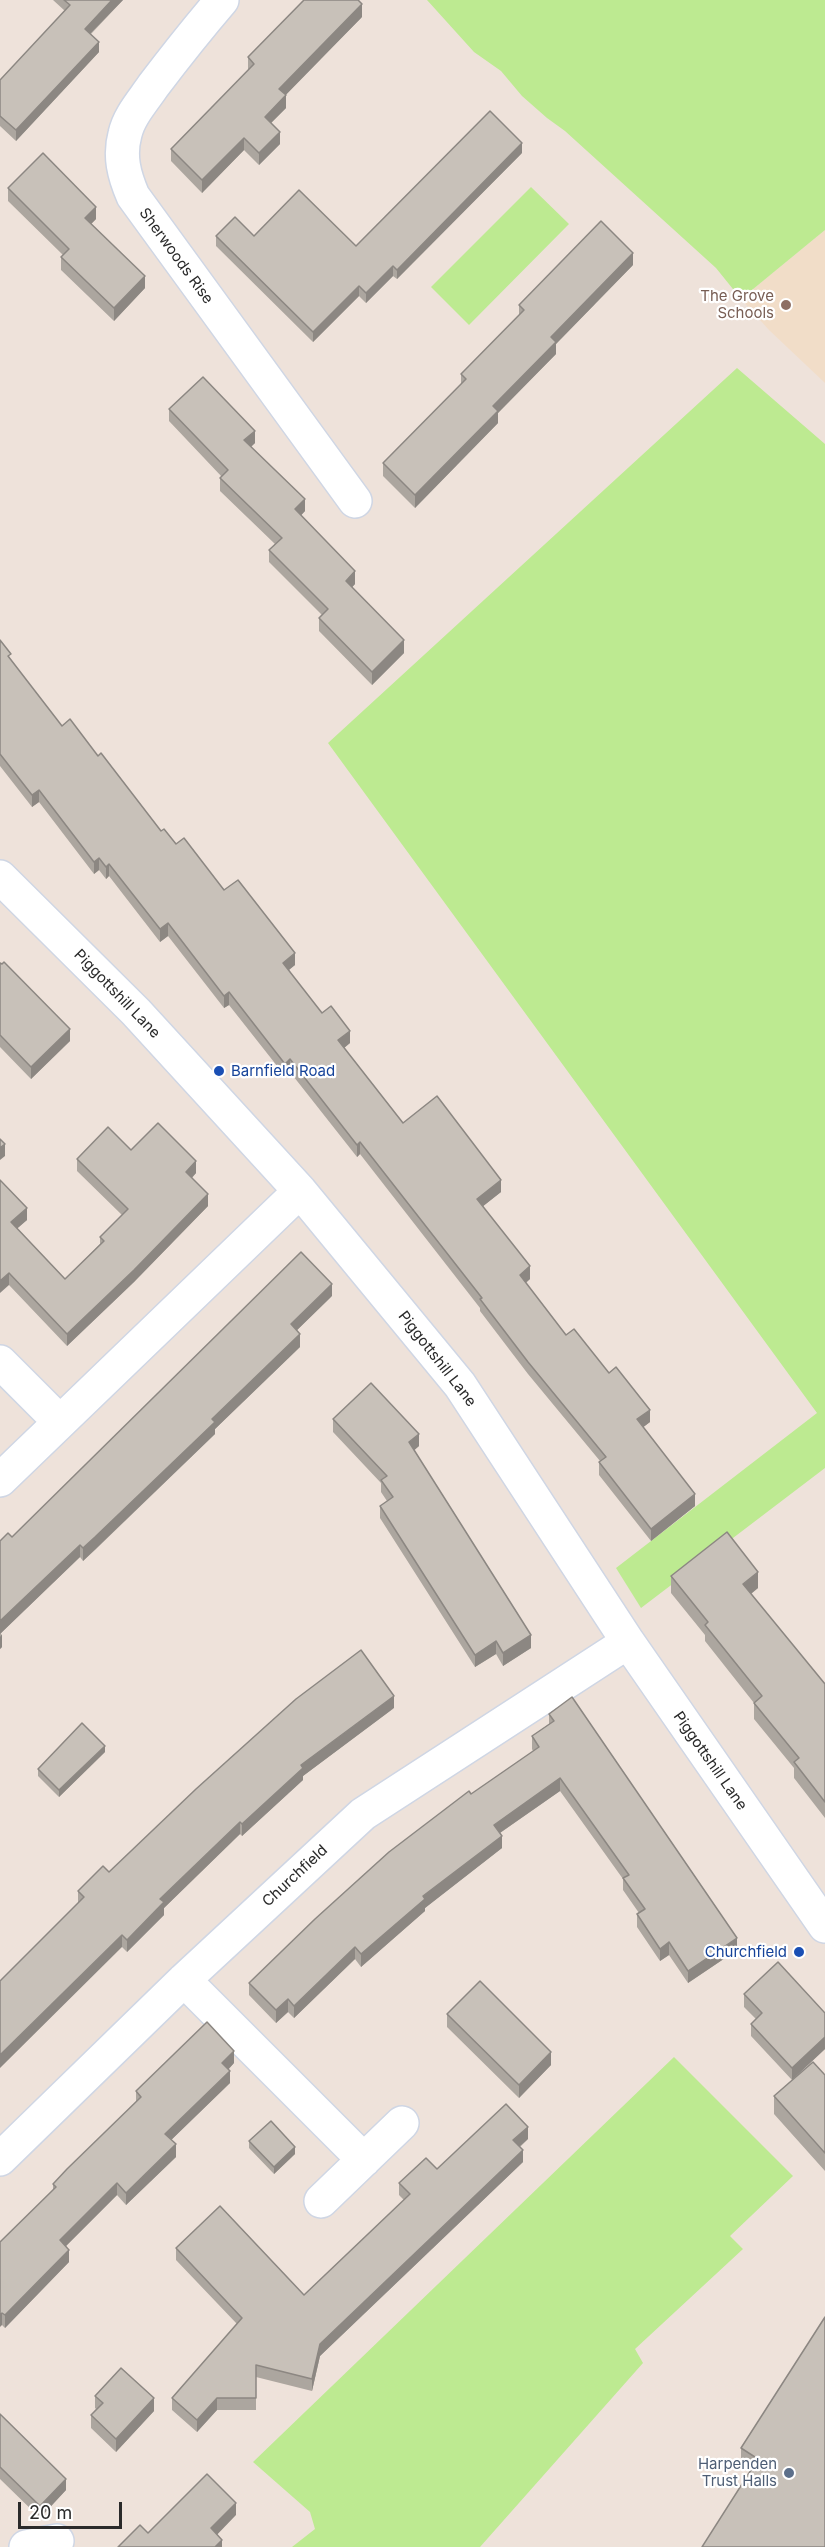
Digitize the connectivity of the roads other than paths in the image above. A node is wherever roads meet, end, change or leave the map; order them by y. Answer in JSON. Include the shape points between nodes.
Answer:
{"nodes":[{"id":1,"x":222,"y":0,"type":"edge"},
{"id":2,"x":355,"y":501,"type":"dead end"},
{"id":3,"x":0,"y":877,"type":"edge"},
{"id":4,"x":300,"y":1191,"type":"junction"},
{"id":5,"x":0,"y":1362,"type":"edge"},
{"id":6,"x":60,"y":1422,"type":"junction"},
{"id":7,"x":0,"y":1479,"type":"edge"},
{"id":8,"x":628,"y":1642,"type":"junction"},
{"id":9,"x":825,"y":1926,"type":"edge"},
{"id":10,"x":184,"y":1980,"type":"junction"},
{"id":11,"x":402,"y":2123,"type":"dead end"},
{"id":12,"x":0,"y":2159,"type":"edge"},
{"id":13,"x":364,"y":2160,"type":"junction"},
{"id":14,"x":321,"y":2201,"type":"dead end"}],
"edges":[{"from":1,"to":2,"type":"street","name":"Sherwoods Rise","via":[[135,110],[125,132],[123,173],[133,196]]},
{"from":3,"to":4,"type":"street","name":"Piggottshill Lane","via":[[136,1012]]},
{"from":4,"to":6,"type":"street"},
{"from":4,"to":8,"type":"street","name":"Piggottshill Lane","via":[[460,1385]]},
{"from":5,"to":6,"type":"street"},
{"from":6,"to":7,"type":"street"},
{"from":8,"to":9,"type":"street","name":"Piggottshill Lane"},
{"from":8,"to":10,"type":"street","name":"Churchfield","via":[[363,1814]]},
{"from":10,"to":12,"type":"street","name":"Churchfield"},
{"from":10,"to":13,"type":"street"},
{"from":11,"to":13,"type":"street"},
{"from":13,"to":14,"type":"street"}]}
